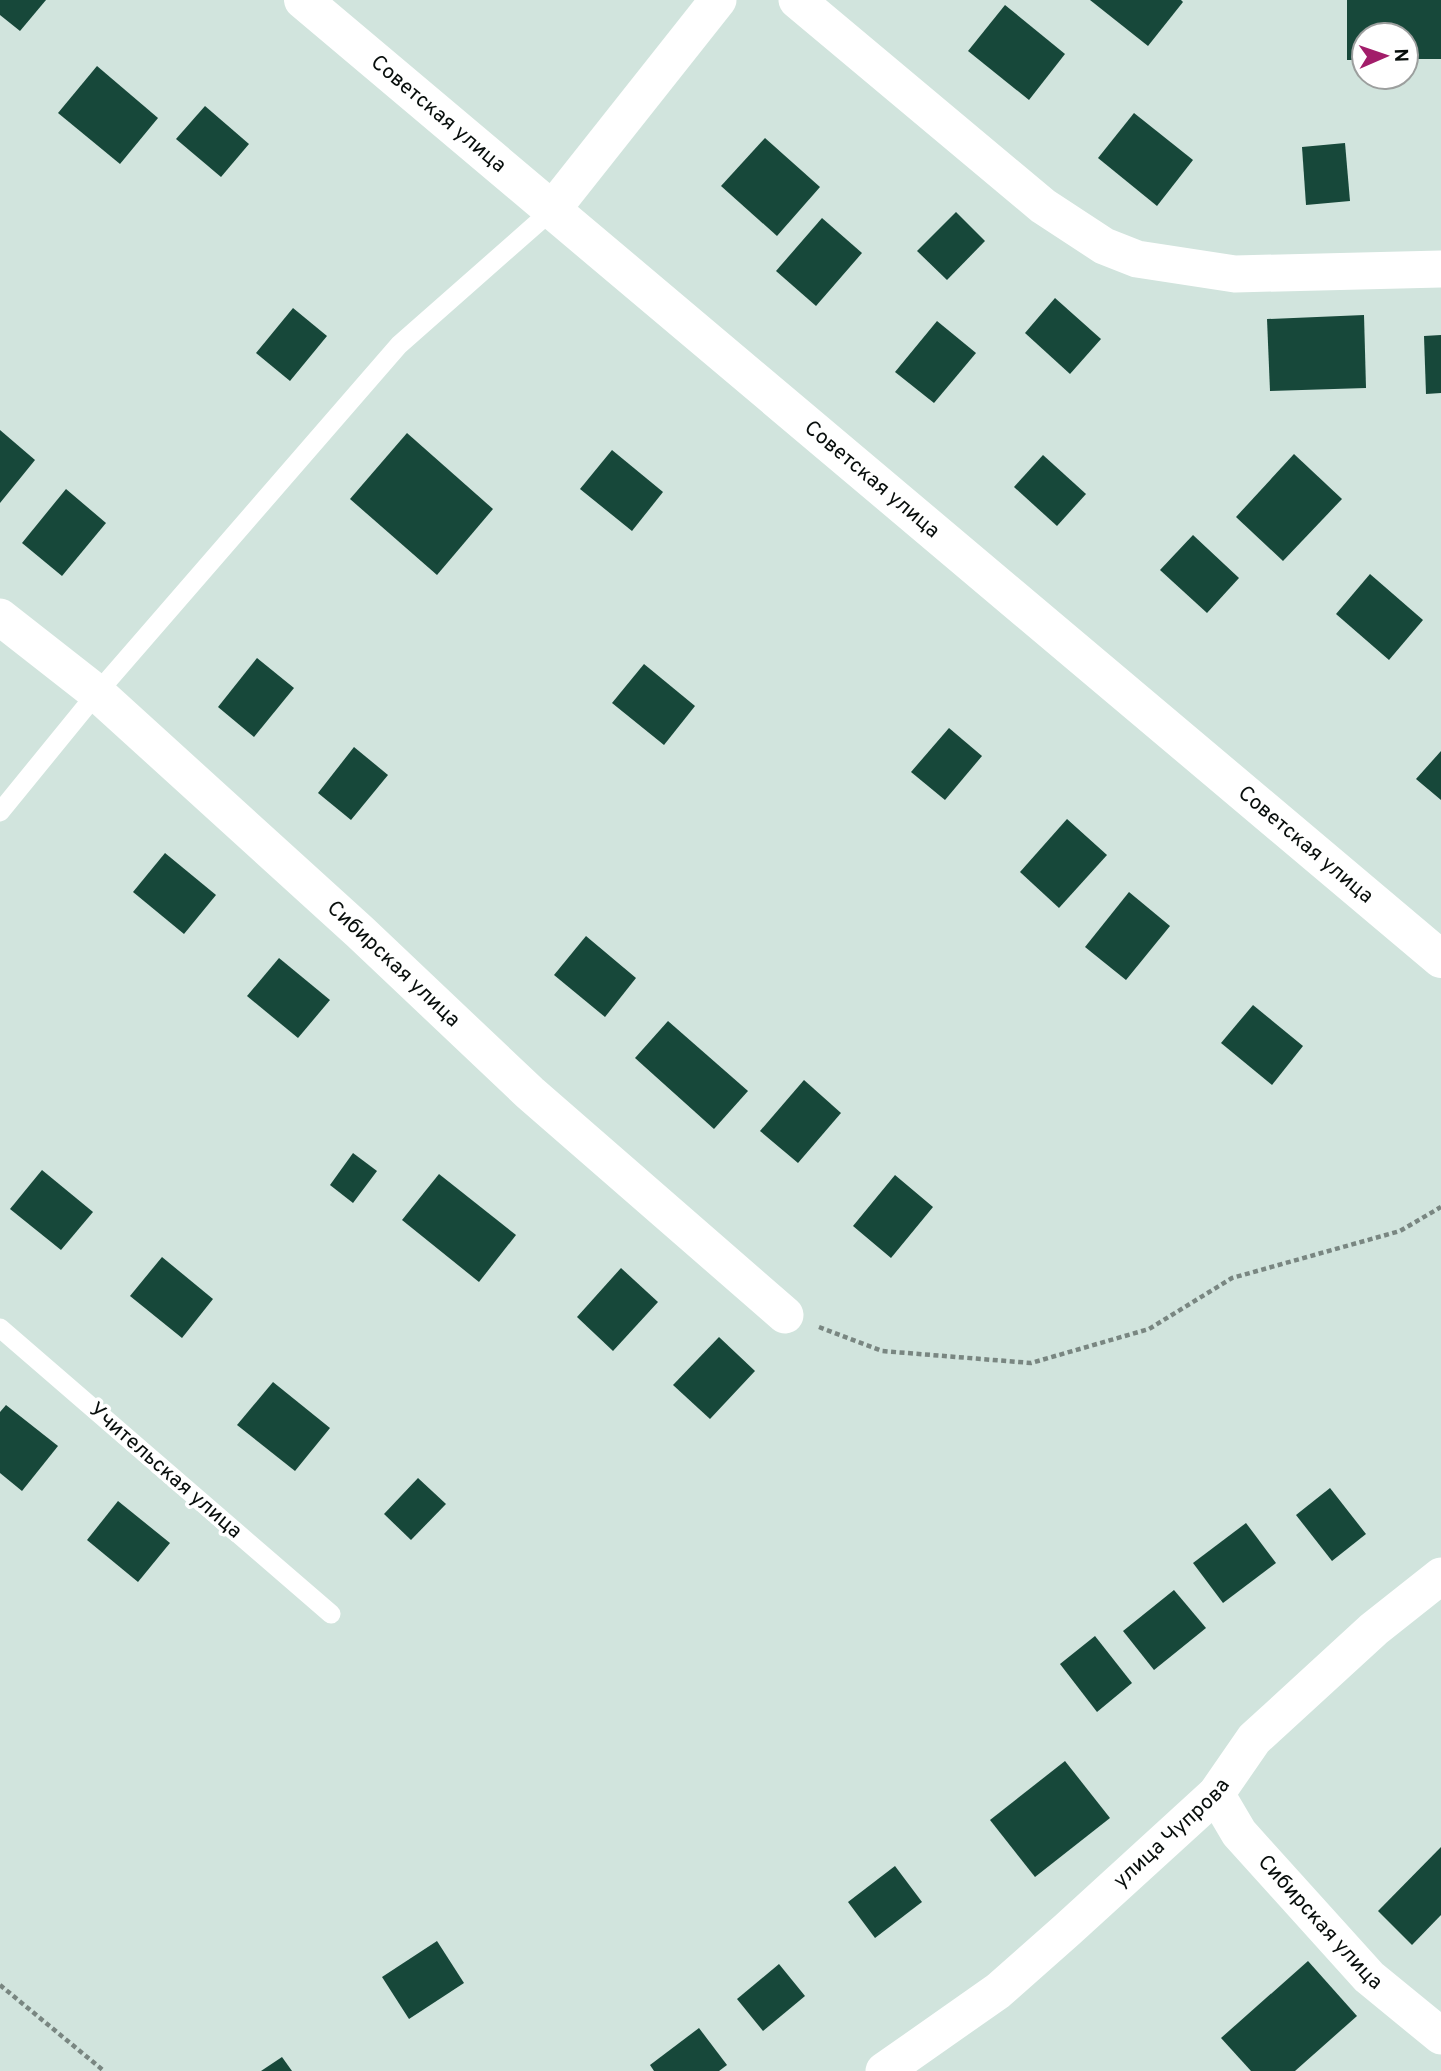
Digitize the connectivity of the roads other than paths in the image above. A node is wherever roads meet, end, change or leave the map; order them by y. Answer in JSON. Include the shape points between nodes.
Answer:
{"nodes":[{"id":1,"x":303,"y":0,"type":"edge"},
{"id":2,"x":718,"y":0,"type":"edge"},
{"id":3,"x":797,"y":0,"type":"edge"},
{"id":4,"x":551,"y":211,"type":"junction"},
{"id":5,"x":1441,"y":269,"type":"edge"},
{"id":6,"x":0,"y":617,"type":"edge"},
{"id":7,"x":97,"y":693,"type":"junction"},
{"id":8,"x":0,"y":811,"type":"edge"},
{"id":9,"x":1441,"y":959,"type":"edge"},
{"id":10,"x":785,"y":1315,"type":"road end"},
{"id":11,"x":0,"y":1328,"type":"edge"},
{"id":12,"x":1441,"y":1576,"type":"edge"},
{"id":13,"x":331,"y":1615,"type":"dead end"},
{"id":14,"x":1216,"y":1794,"type":"junction"},
{"id":15,"x":1441,"y":2036,"type":"edge"},
{"id":16,"x":884,"y":2071,"type":"edge"}],
"edges":[{"from":1,"to":4,"type":"main road","name":"Советская улица"},
{"from":2,"to":4,"type":"street"},
{"from":3,"to":5,"type":"street","via":[[1043,206],[1104,246],[1137,260],[1234,274]]},
{"from":4,"to":7,"type":"lane","via":[[399,345]]},
{"from":4,"to":9,"type":"main road","name":"Советская улица"},
{"from":6,"to":7,"type":"street","name":"Сибирская улица"},
{"from":7,"to":8,"type":"lane"},
{"from":7,"to":10,"type":"street","name":"Сибирская улица","via":[[530,1093]]},
{"from":11,"to":13,"type":"lane","name":"Учительская улица"},
{"from":12,"to":14,"type":"street","name":"улица Чупрова","via":[[1374,1629],[1254,1739]]},
{"from":14,"to":15,"type":"street","name":"Сибирская улица","via":[[1239,1833],[1369,1977]]},
{"from":14,"to":16,"type":"street","name":"улица Чупрова","via":[[998,1991]]}]}
